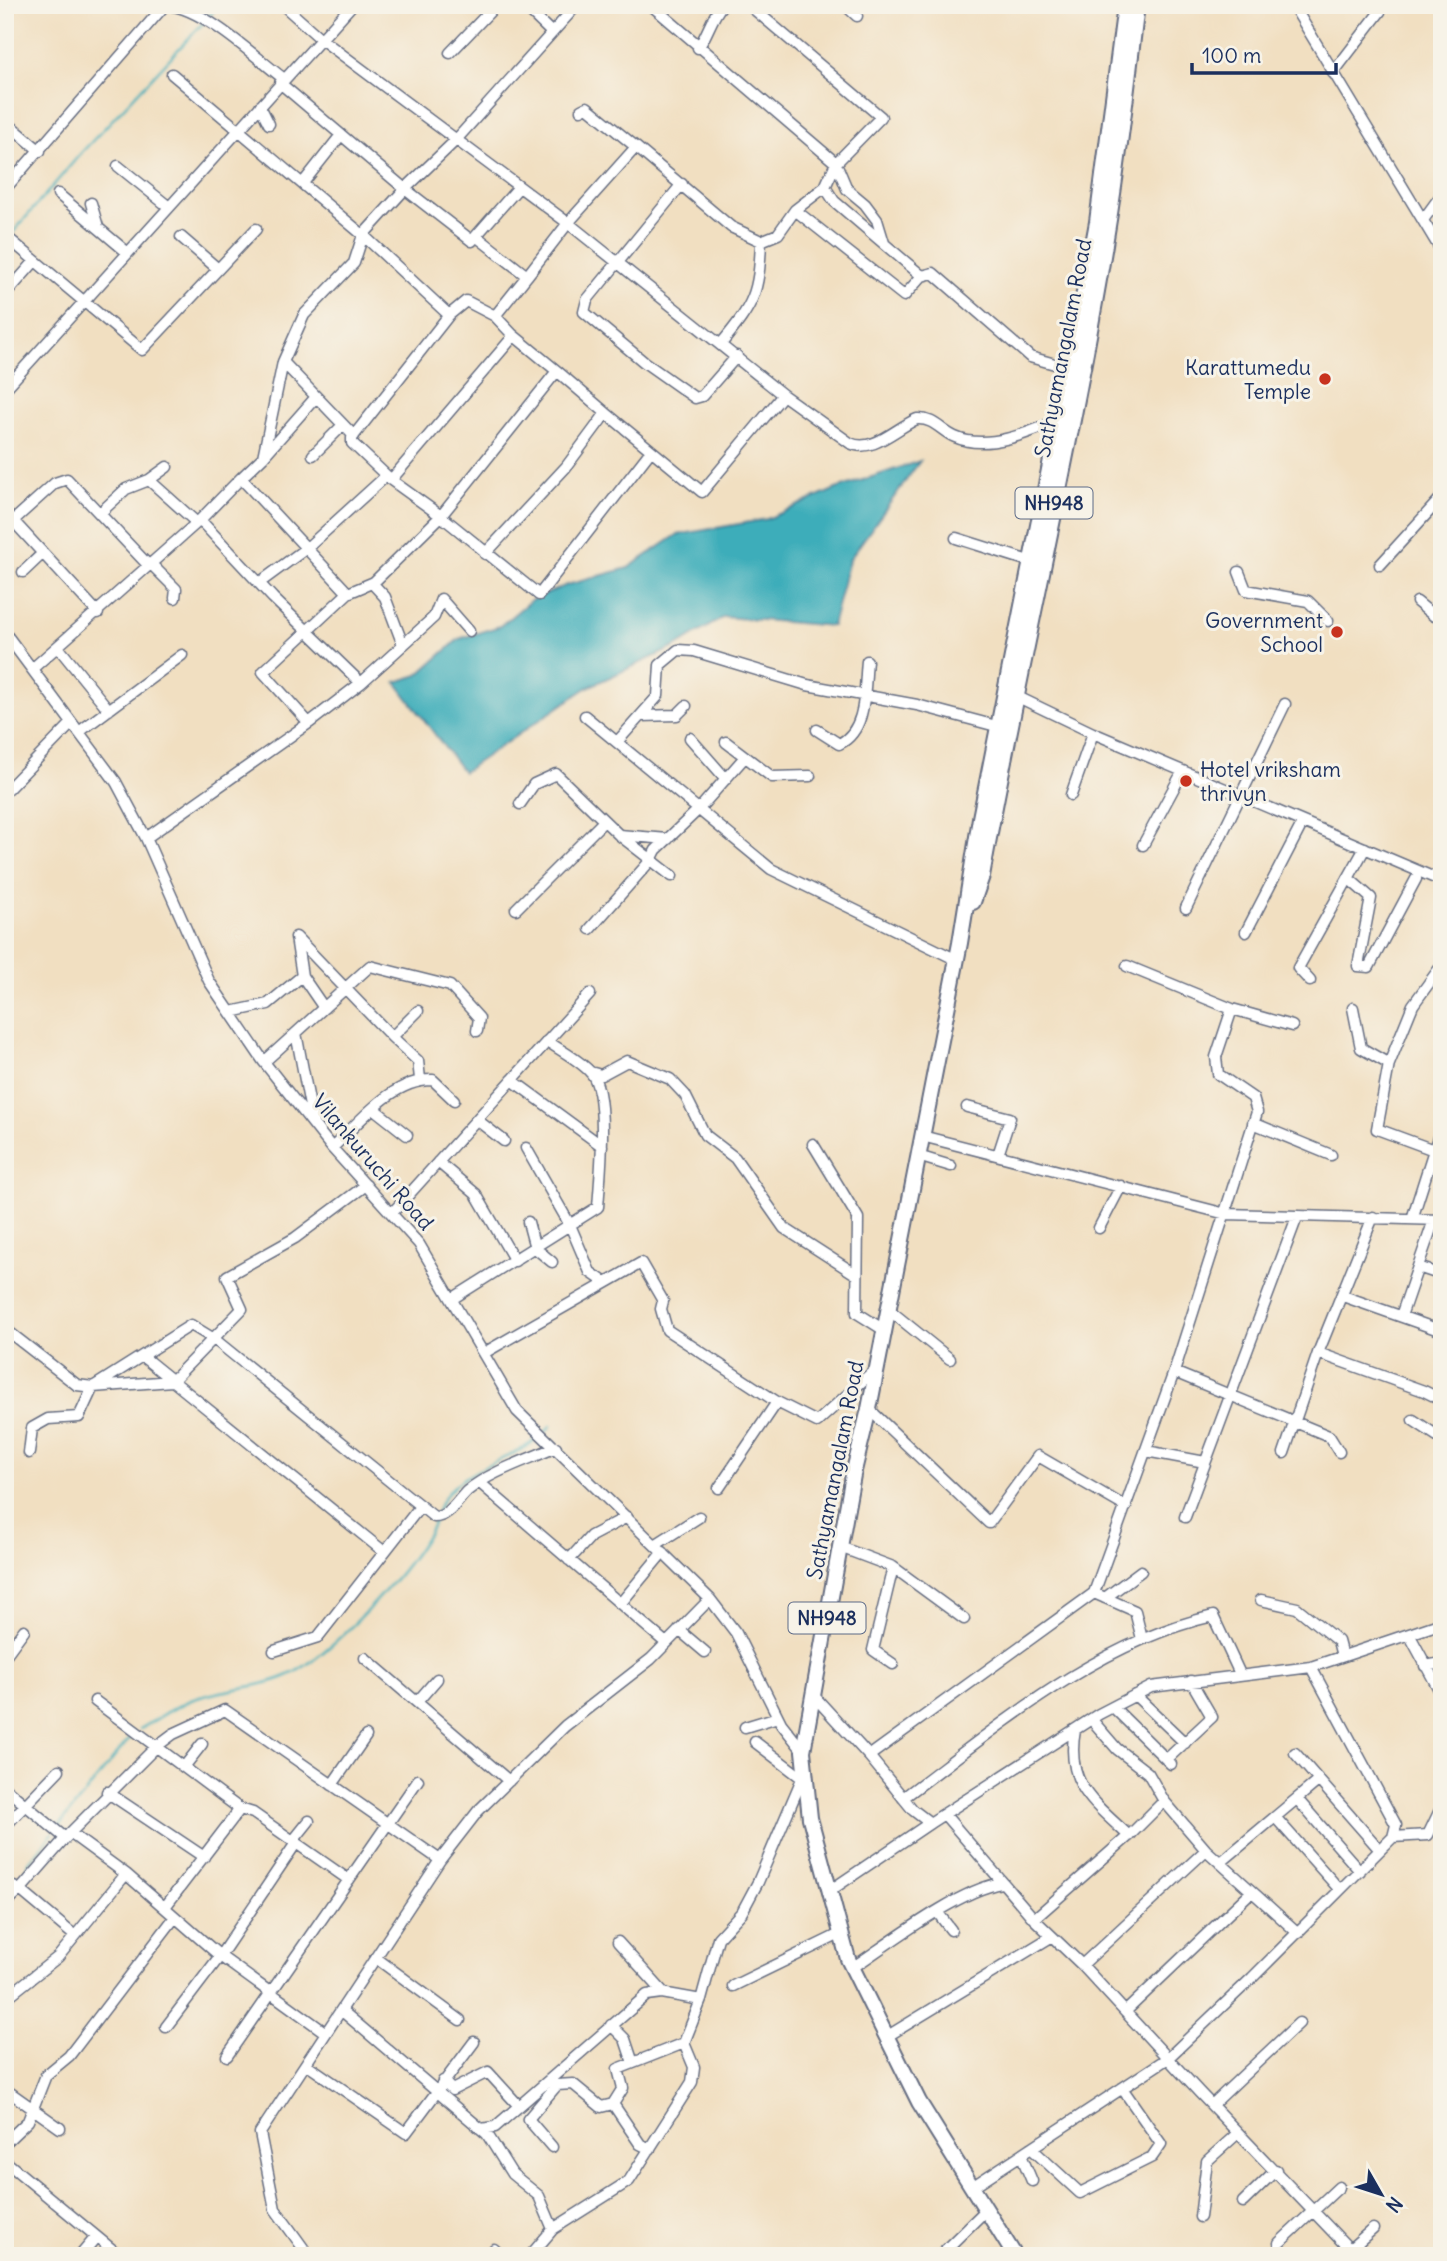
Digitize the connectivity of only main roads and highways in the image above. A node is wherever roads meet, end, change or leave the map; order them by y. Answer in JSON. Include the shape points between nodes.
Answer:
{"nodes":[{"id":1,"x":1125,"y":5,"type":"edge"},
{"id":2,"x":1138,"y":5,"type":"edge"},
{"id":3,"x":1047,"y":511,"type":"junction"},
{"id":4,"x":960,"y":943,"type":"junction"},
{"id":5,"x":1015,"y":2256,"type":"edge"}],
"edges":[{"from":1,"to":3,"type":"highway","name":"Sathyamangalam Road","number":"NH948","via":[[1097,222],[1059,420]]},
{"from":2,"to":3,"type":"highway","name":"Sathyamangalam Road","number":"NH948","via":[[1108,224]]},
{"from":3,"to":4,"type":"highway","name":"Sathyamangalam Road","number":"NH948","via":[[1032,562]]},
{"from":3,"to":4,"type":"highway","name":"Sathyamangalam Road","number":"NH948","via":[[1018,697],[982,876]]},
{"from":4,"to":5,"type":"highway","name":"Sathyamangalam Road","number":"NH948","via":[[840,1547],[803,1751],[804,1775],[828,1892],[852,1968],[919,2102]]}]}
